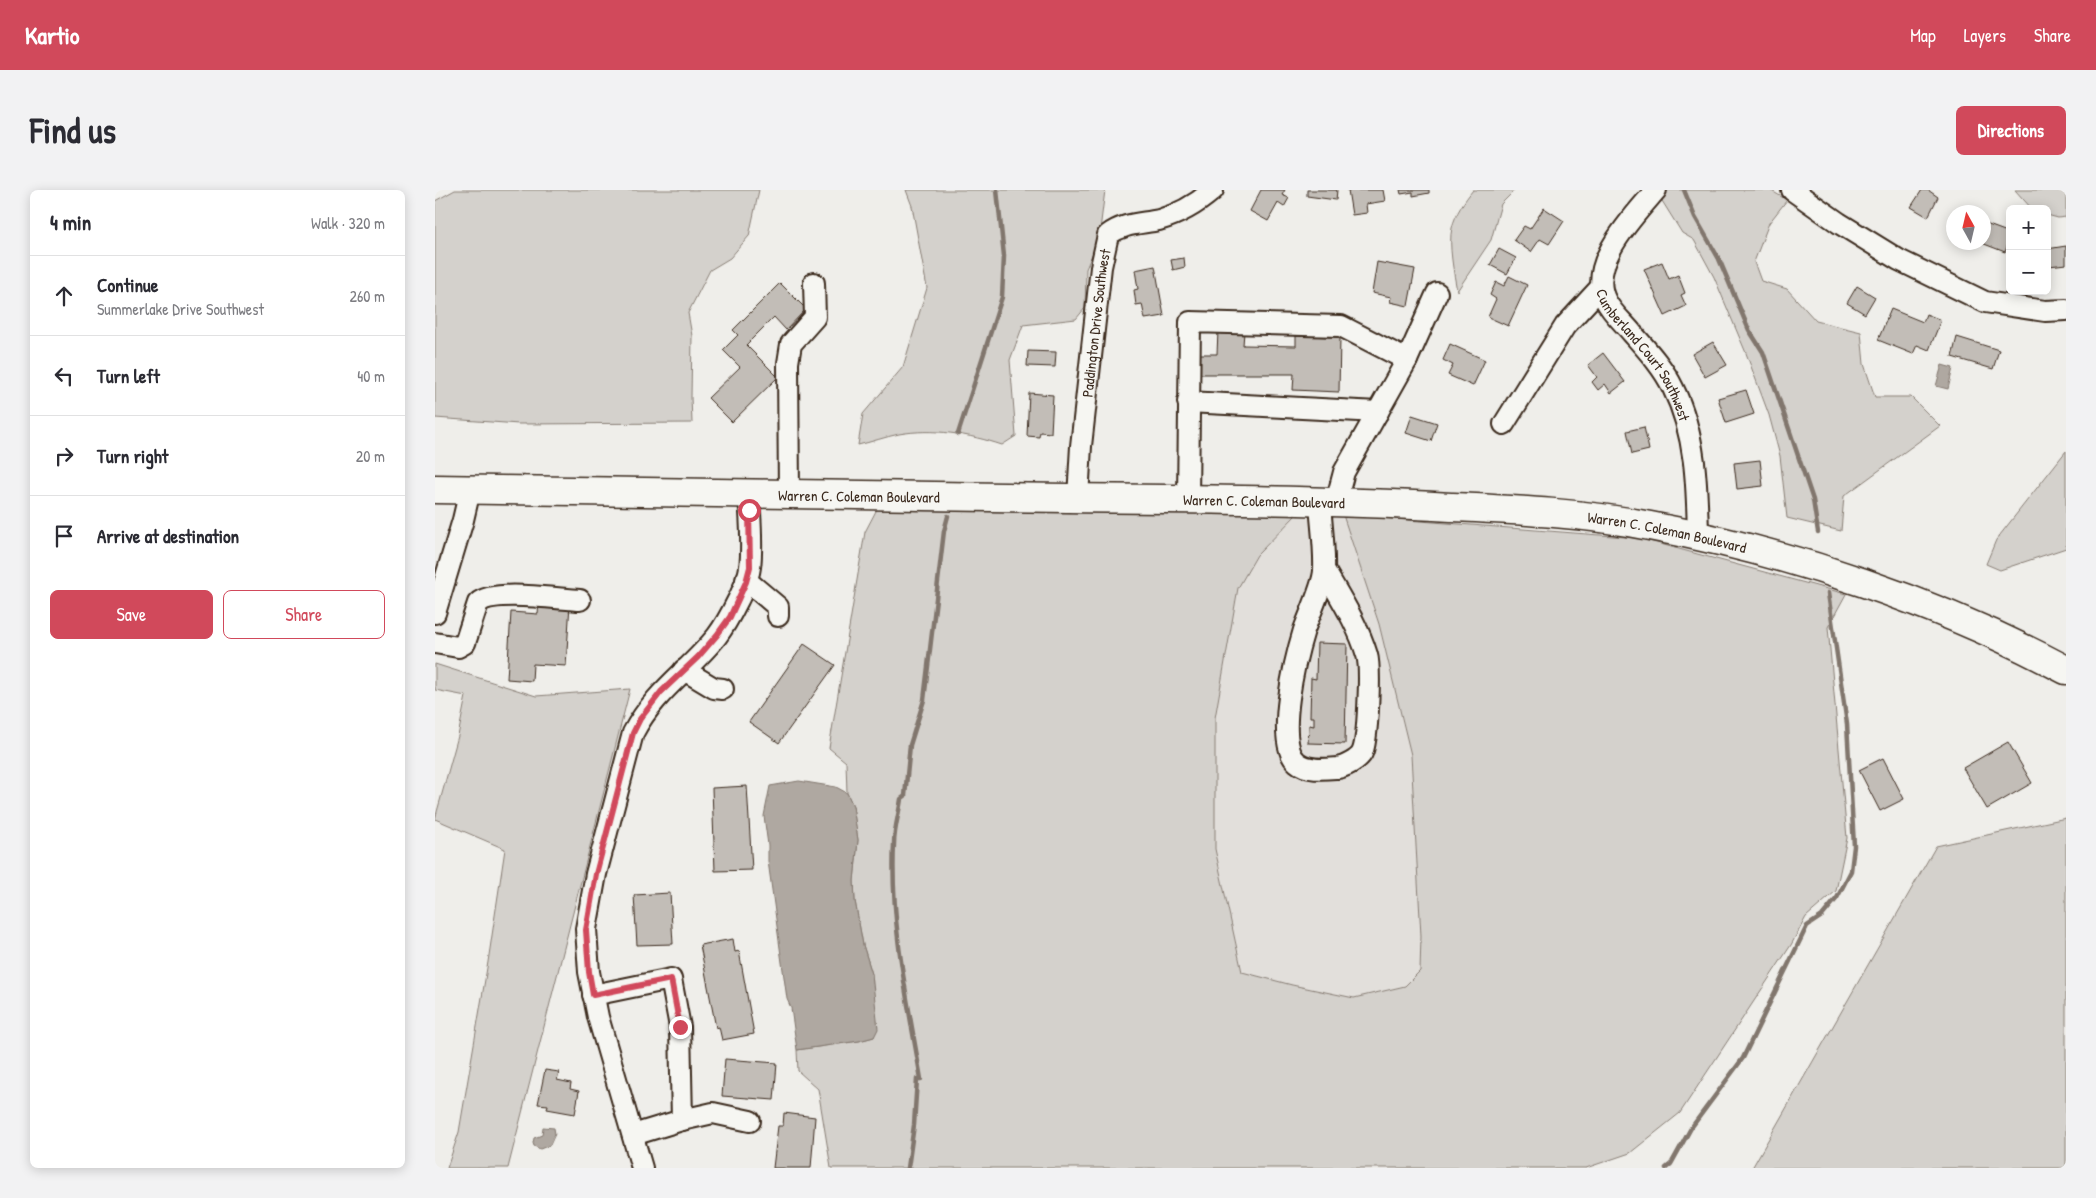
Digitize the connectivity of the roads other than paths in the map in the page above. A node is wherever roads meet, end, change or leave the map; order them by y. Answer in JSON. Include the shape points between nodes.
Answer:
{"nodes":[{"id":1,"x":1213,"y":190,"type":"edge"},
{"id":2,"x":1656,"y":190,"type":"edge"},
{"id":3,"x":1792,"y":190,"type":"edge"},
{"id":4,"x":814,"y":283,"type":"dead end"},
{"id":5,"x":1601,"y":287,"type":"junction"},
{"id":6,"x":1437,"y":293,"type":"dead end"},
{"id":7,"x":2066,"y":310,"type":"edge"},
{"id":8,"x":1407,"y":360,"type":"junction"},
{"id":9,"x":1188,"y":402,"type":"junction"},
{"id":10,"x":1378,"y":412,"type":"junction"},
{"id":11,"x":1505,"y":424,"type":"dead end"},
{"id":12,"x":435,"y":489,"type":"edge"},
{"id":13,"x":470,"y":490,"type":"junction"},
{"id":14,"x":749,"y":494,"type":"junction"},
{"id":15,"x":789,"y":495,"type":"junction"},
{"id":16,"x":1078,"y":498,"type":"junction"},
{"id":17,"x":1187,"y":499,"type":"junction"},
{"id":18,"x":1328,"y":502,"type":"junction"},
{"id":19,"x":1698,"y":536,"type":"junction"},
{"id":20,"x":1325,"y":571,"type":"junction"},
{"id":21,"x":746,"y":580,"type":"junction"},
{"id":22,"x":580,"y":600,"type":"dead end"},
{"id":23,"x":435,"y":613,"type":"edge"},
{"id":24,"x":778,"y":616,"type":"dead end"},
{"id":25,"x":435,"y":643,"type":"edge"},
{"id":26,"x":2064,"y":667,"type":"edge"},
{"id":27,"x":684,"y":670,"type":"junction"},
{"id":28,"x":723,"y":689,"type":"dead end"},
{"id":29,"x":593,"y":995,"type":"junction"},
{"id":30,"x":682,"y":1120,"type":"junction"},
{"id":31,"x":750,"y":1121,"type":"dead end"},
{"id":32,"x":633,"y":1135,"type":"junction"},
{"id":33,"x":642,"y":1168,"type":"edge"}],
"edges":[{"from":1,"to":16,"type":"street","name":"Paddington Drive Southwest","via":[[1184,211],[1159,220],[1127,224],[1107,235],[1099,277]]},
{"from":2,"to":5,"type":"street","name":"Cumberland Court Southwest","via":[[1625,226],[1607,256],[1601,273]]},
{"from":3,"to":7,"type":"street","via":[[1899,260],[1985,302],[2045,311]]},
{"from":4,"to":15,"type":"street","via":[[815,316],[791,344],[788,363]]},
{"from":5,"to":11,"type":"street","via":[[1565,326]]},
{"from":5,"to":19,"type":"street","name":"Cumberland Court Southwest","via":[[1606,300],[1654,357],[1673,388],[1685,421],[1697,478]]},
{"from":6,"to":8,"type":"street"},
{"from":8,"to":9,"type":"street","via":[[1341,326],[1191,321]]},
{"from":8,"to":10,"type":"street"},
{"from":9,"to":10,"type":"street"},
{"from":9,"to":17,"type":"street"},
{"from":10,"to":18,"type":"street"},
{"from":12,"to":13,"type":"highway","name":"Warren C. Coleman Boulevard"},
{"from":13,"to":14,"type":"highway","name":"Warren C. Coleman Boulevard"},
{"from":13,"to":23,"type":"street"},
{"from":14,"to":15,"type":"highway","name":"Warren C. Coleman Boulevard"},
{"from":14,"to":21,"type":"street","via":[[750,567]]},
{"from":15,"to":16,"type":"highway","name":"Warren C. Coleman Boulevard"},
{"from":16,"to":17,"type":"highway","name":"Warren C. Coleman Boulevard"},
{"from":17,"to":18,"type":"highway","name":"Warren C. Coleman Boulevard"},
{"from":18,"to":19,"type":"highway","name":"Warren C. Coleman Boulevard","via":[[1565,515],[1647,525]]},
{"from":18,"to":20,"type":"street"},
{"from":19,"to":26,"type":"highway","name":"Warren C. Coleman Boulevard","via":[[1832,572],[1915,601]]},
{"from":20,"to":20,"type":"street","via":[[1303,632],[1287,713],[1288,744],[1296,762],[1307,768],[1327,769],[1345,767],[1362,754],[1368,729],[1368,658],[1356,624]]},
{"from":21,"to":24,"type":"street","via":[[778,606]]},
{"from":21,"to":27,"type":"street","via":[[730,617]]},
{"from":22,"to":25,"type":"street","via":[[501,595],[482,599],[465,643],[458,647]]},
{"from":27,"to":28,"type":"street","via":[[714,688]]},
{"from":27,"to":29,"type":"street","via":[[661,692],[633,733],[596,874],[586,930]]},
{"from":29,"to":30,"type":"street","via":[[671,979],[680,1027]]},
{"from":29,"to":32,"type":"street"},
{"from":30,"to":31,"type":"street","via":[[713,1113]]},
{"from":30,"to":32,"type":"street"},
{"from":32,"to":33,"type":"street"}]}
